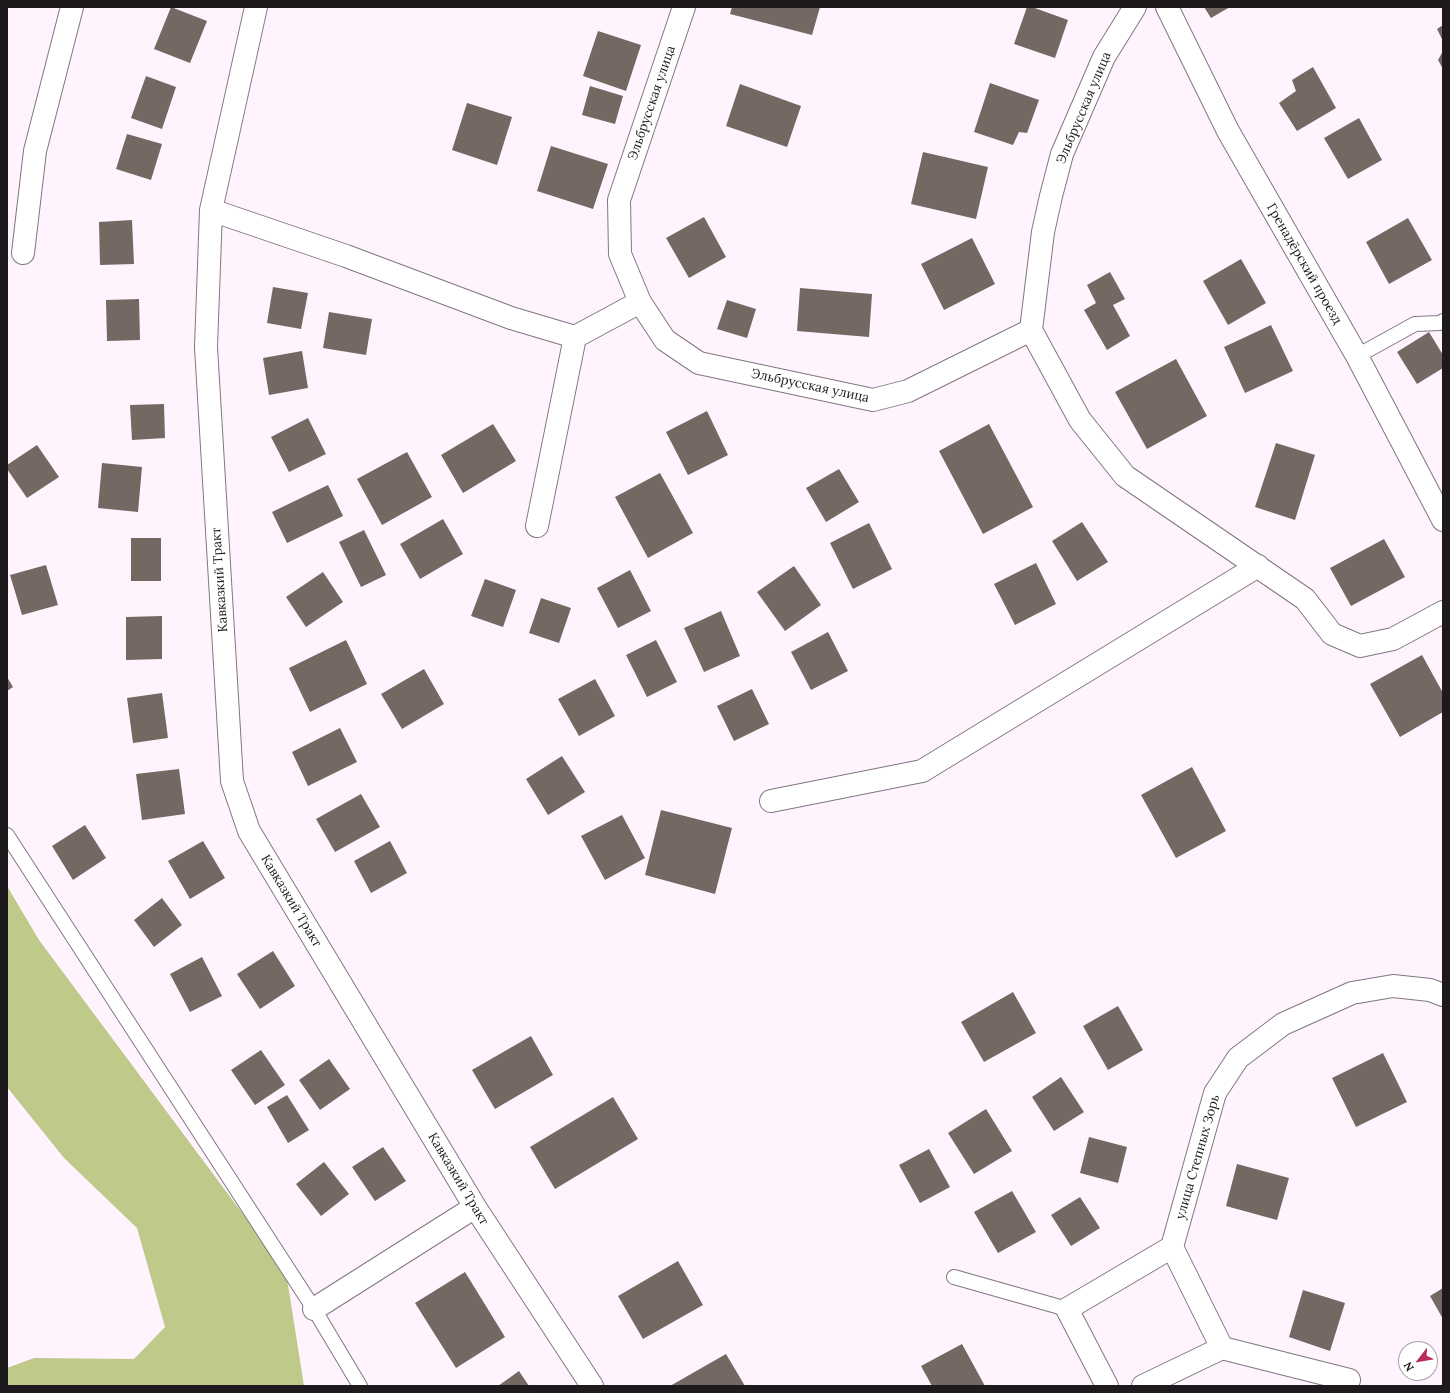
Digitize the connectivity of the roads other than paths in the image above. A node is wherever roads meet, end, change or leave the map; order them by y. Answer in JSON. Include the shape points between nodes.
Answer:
{"nodes":[{"id":1,"x":72,"y":7,"type":"edge"},
{"id":2,"x":256,"y":7,"type":"edge"},
{"id":3,"x":684,"y":7,"type":"edge"},
{"id":4,"x":1136,"y":7,"type":"edge"},
{"id":5,"x":1167,"y":7,"type":"edge"},
{"id":6,"x":211,"y":210,"type":"junction"},
{"id":7,"x":23,"y":253,"type":"dead end"},
{"id":8,"x":640,"y":302,"type":"junction"},
{"id":9,"x":1443,"y":321,"type":"edge"},
{"id":10,"x":1031,"y":330,"type":"junction"},
{"id":11,"x":575,"y":337,"type":"junction"},
{"id":12,"x":1358,"y":356,"type":"junction"},
{"id":13,"x":1443,"y":520,"type":"edge"},
{"id":14,"x":537,"y":526,"type":"dead end"},
{"id":15,"x":1258,"y":566,"type":"junction"},
{"id":16,"x":1443,"y":612,"type":"edge"},
{"id":17,"x":771,"y":801,"type":"dead end"},
{"id":18,"x":7,"y":835,"type":"edge"},
{"id":19,"x":1443,"y":995,"type":"edge"},
{"id":20,"x":475,"y":1207,"type":"junction"},
{"id":21,"x":1172,"y":1247,"type":"junction"},
{"id":22,"x":954,"y":1277,"type":"dead end"},
{"id":23,"x":314,"y":1309,"type":"junction"},
{"id":24,"x":1067,"y":1309,"type":"junction"},
{"id":25,"x":1222,"y":1348,"type":"junction"},
{"id":26,"x":1349,"y":1380,"type":"dead end"},
{"id":27,"x":360,"y":1386,"type":"edge"},
{"id":28,"x":592,"y":1386,"type":"edge"},
{"id":29,"x":1107,"y":1386,"type":"edge"},
{"id":30,"x":1143,"y":1386,"type":"edge"}],
"edges":[{"from":1,"to":7,"type":"street","via":[[34,151]]},
{"from":2,"to":6,"type":"street","name":"Кавказкий Тракт"},
{"from":3,"to":8,"type":"street","name":"Эльбрусская улица","via":[[619,200],[620,254]]},
{"from":4,"to":10,"type":"street","name":"Эльбрусская улица","via":[[1104,56],[1062,154],[1043,232]]},
{"from":5,"to":12,"type":"street","name":"Гренадёрский проезд","via":[[1228,131]]},
{"from":6,"to":11,"type":"street","via":[[346,256],[511,318]]},
{"from":6,"to":20,"type":"street","name":"Кавказкий Тракт","via":[[206,347],[232,781],[250,831]]},
{"from":8,"to":10,"type":"street","name":"Эльбрусская улица","via":[[665,340],[699,363],[873,400],[908,391]]},
{"from":8,"to":11,"type":"street"},
{"from":9,"to":12,"type":"lane","via":[[1415,324]]},
{"from":10,"to":15,"type":"street","via":[[1080,420],[1125,476]]},
{"from":11,"to":14,"type":"street"},
{"from":12,"to":13,"type":"street","name":"Гренадёрский проезд"},
{"from":15,"to":16,"type":"street","via":[[1305,599],[1332,634],[1360,646],[1393,639]]},
{"from":15,"to":17,"type":"street","via":[[922,771]]},
{"from":18,"to":23,"type":"lane"},
{"from":19,"to":21,"type":"street","name":"улица Степных Зорь","via":[[1430,990],[1393,986],[1352,993],[1283,1024],[1238,1058],[1215,1093]]},
{"from":20,"to":23,"type":"street"},
{"from":20,"to":28,"type":"street","name":"Кавказкий Тракт"},
{"from":21,"to":24,"type":"street"},
{"from":21,"to":25,"type":"street"},
{"from":22,"to":24,"type":"lane"},
{"from":23,"to":27,"type":"lane"},
{"from":24,"to":29,"type":"street"},
{"from":25,"to":26,"type":"street"},
{"from":25,"to":30,"type":"street"}]}
